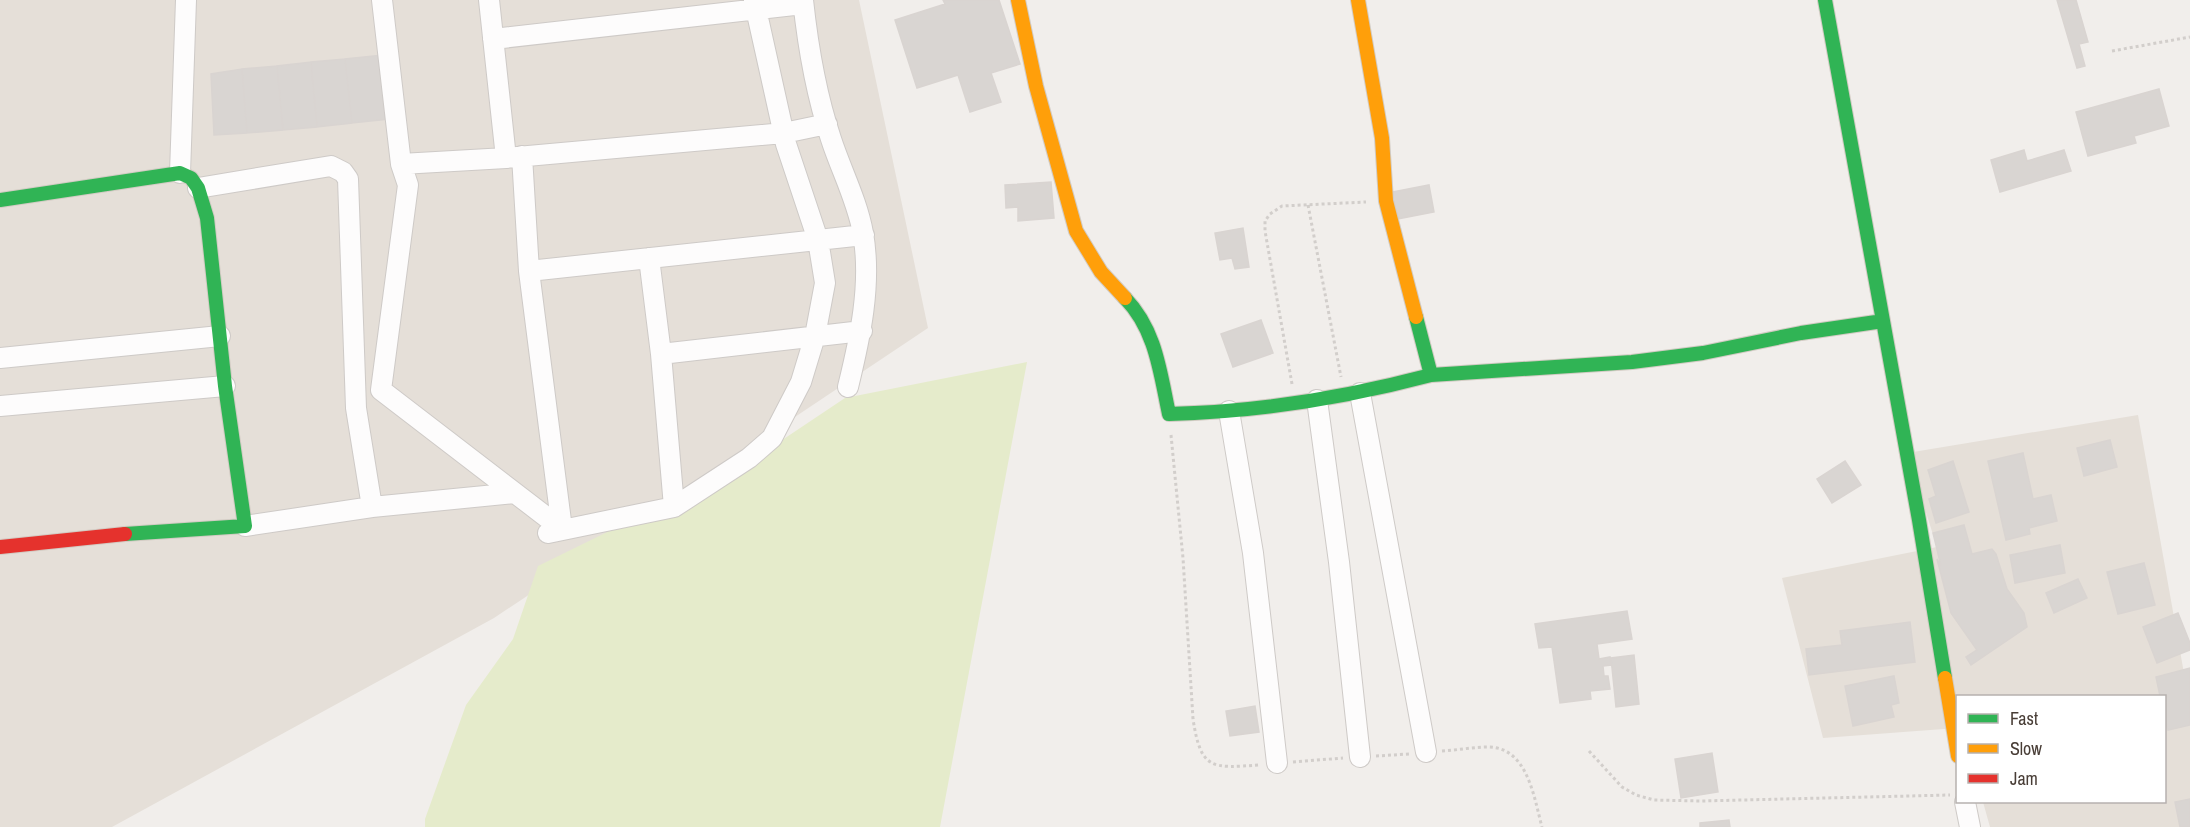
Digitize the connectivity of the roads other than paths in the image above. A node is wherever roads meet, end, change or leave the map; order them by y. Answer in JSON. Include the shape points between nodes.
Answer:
{"nodes":[{"id":1,"x":186,"y":0,"type":"edge"},
{"id":2,"x":382,"y":0,"type":"edge"},
{"id":3,"x":489,"y":0,"type":"edge"},
{"id":4,"x":1018,"y":0,"type":"edge"},
{"id":5,"x":1358,"y":0,"type":"edge"},
{"id":6,"x":1825,"y":0,"type":"edge"},
{"id":7,"x":803,"y":2,"type":"edge"},
{"id":8,"x":755,"y":5,"type":"edge"},
{"id":9,"x":493,"y":39,"type":"junction"},
{"id":10,"x":826,"y":124,"type":"junction"},
{"id":11,"x":784,"y":133,"type":"junction"},
{"id":12,"x":514,"y":157,"type":"junction"},
{"id":13,"x":401,"y":164,"type":"junction"},
{"id":14,"x":180,"y":173,"type":"junction"},
{"id":15,"x":198,"y":188,"type":"junction"},
{"id":16,"x":0,"y":200,"type":"edge"},
{"id":17,"x":864,"y":235,"type":"junction"},
{"id":18,"x":818,"y":240,"type":"junction"},
{"id":19,"x":649,"y":258,"type":"junction"},
{"id":20,"x":529,"y":271,"type":"junction"},
{"id":21,"x":1883,"y":321,"type":"junction"},
{"id":22,"x":862,"y":331,"type":"junction"},
{"id":23,"x":220,"y":336,"type":"junction"},
{"id":24,"x":814,"y":336,"type":"junction"},
{"id":25,"x":661,"y":354,"type":"junction"},
{"id":26,"x":0,"y":358,"type":"edge"},
{"id":27,"x":1431,"y":375,"type":"junction"},
{"id":28,"x":225,"y":386,"type":"junction"},
{"id":29,"x":848,"y":387,"type":"dead end"},
{"id":30,"x":1353,"y":394,"type":"junction"},
{"id":31,"x":1317,"y":400,"type":"junction"},
{"id":32,"x":0,"y":406,"type":"edge"},
{"id":33,"x":1230,"y":411,"type":"junction"},
{"id":34,"x":515,"y":493,"type":"junction"},
{"id":35,"x":372,"y":507,"type":"junction"},
{"id":36,"x":674,"y":507,"type":"junction"},
{"id":37,"x":245,"y":526,"type":"junction"},
{"id":38,"x":555,"y":531,"type":"junction"},
{"id":39,"x":0,"y":547,"type":"edge"},
{"id":40,"x":1956,"y":744,"type":"edge"},
{"id":41,"x":1426,"y":752,"type":"road end"},
{"id":42,"x":1360,"y":757,"type":"road end"},
{"id":43,"x":1277,"y":763,"type":"road end"},
{"id":44,"x":1965,"y":803,"type":"edge"},
{"id":45,"x":1970,"y":827,"type":"edge"}],
"edges":[{"from":1,"to":14,"type":"street"},
{"from":2,"to":13,"type":"street"},
{"from":3,"to":9,"type":"street"},
{"from":4,"to":33,"type":"street","via":[[1036,86],[1076,231],[1101,272],[1137,310],[1146,326],[1169,414]]},
{"from":5,"to":27,"type":"street","via":[[1382,138],[1386,201]]},
{"from":6,"to":21,"type":"street"},
{"from":7,"to":8,"type":"street"},
{"from":7,"to":10,"type":"street"},
{"from":8,"to":9,"type":"street"},
{"from":8,"to":11,"type":"street"},
{"from":9,"to":12,"type":"street"},
{"from":10,"to":11,"type":"street"},
{"from":10,"to":17,"type":"street"},
{"from":11,"to":12,"type":"street"},
{"from":11,"to":18,"type":"street"},
{"from":12,"to":13,"type":"street"},
{"from":12,"to":20,"type":"street"},
{"from":13,"to":34,"type":"street","via":[[408,185],[381,390]]},
{"from":14,"to":15,"type":"street","via":[[191,178]]},
{"from":14,"to":16,"type":"street"},
{"from":15,"to":23,"type":"street","via":[[207,218]]},
{"from":15,"to":35,"type":"street","via":[[331,166],[348,179],[356,408]]},
{"from":17,"to":18,"type":"street"},
{"from":17,"to":22,"type":"street"},
{"from":18,"to":19,"type":"street"},
{"from":18,"to":24,"type":"street","via":[[825,283]]},
{"from":19,"to":20,"type":"street"},
{"from":19,"to":25,"type":"street"},
{"from":20,"to":38,"type":"street"},
{"from":21,"to":27,"type":"street","via":[[1632,362]]},
{"from":21,"to":40,"type":"street"},
{"from":22,"to":24,"type":"street"},
{"from":22,"to":29,"type":"street"},
{"from":23,"to":26,"type":"street"},
{"from":23,"to":28,"type":"street"},
{"from":24,"to":25,"type":"street"},
{"from":24,"to":36,"type":"street","via":[[801,382],[772,438],[750,458]]},
{"from":25,"to":36,"type":"street"},
{"from":27,"to":30,"type":"street"},
{"from":28,"to":32,"type":"street"},
{"from":28,"to":37,"type":"street"},
{"from":30,"to":31,"type":"street"},
{"from":30,"to":41,"type":"street"},
{"from":31,"to":33,"type":"street"},
{"from":31,"to":42,"type":"street"},
{"from":33,"to":43,"type":"street","via":[[1253,553]]},
{"from":34,"to":35,"type":"street"},
{"from":34,"to":38,"type":"street"},
{"from":35,"to":37,"type":"street"},
{"from":36,"to":38,"type":"street"},
{"from":37,"to":39,"type":"street"},
{"from":44,"to":45,"type":"street"}]}
